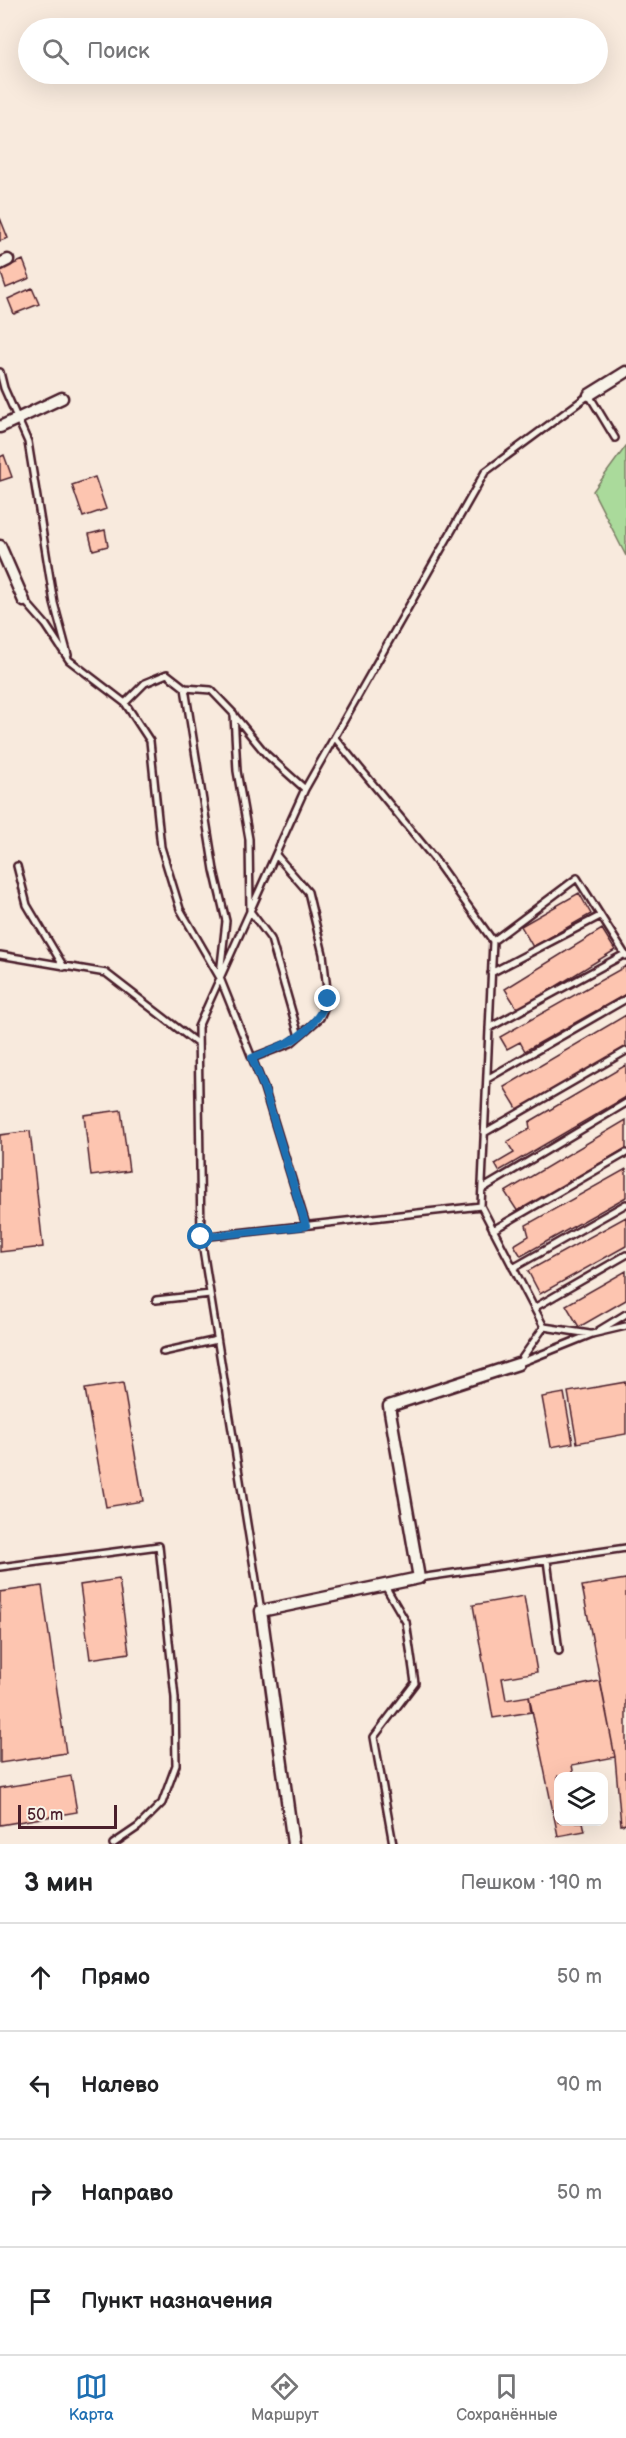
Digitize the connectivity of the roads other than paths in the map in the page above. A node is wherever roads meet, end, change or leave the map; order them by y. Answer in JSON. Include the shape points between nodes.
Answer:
{"nodes":[{"id":1,"x":0,"y":372,"type":"edge"},
{"id":2,"x":626,"y":372,"type":"edge"},
{"id":3,"x":589,"y":394,"type":"junction"},
{"id":4,"x":62,"y":398,"type":"dead end"},
{"id":5,"x":19,"y":419,"type":"junction"},
{"id":6,"x":0,"y":427,"type":"edge"},
{"id":7,"x":615,"y":438,"type":"dead end"},
{"id":8,"x":0,"y":546,"type":"edge"},
{"id":9,"x":24,"y":601,"type":"joint"},
{"id":10,"x":69,"y":660,"type":"junction"},
{"id":11,"x":185,"y":688,"type":"junction"},
{"id":12,"x":125,"y":703,"type":"junction"},
{"id":13,"x":234,"y":714,"type":"junction"},
{"id":14,"x":334,"y":738,"type":"junction"},
{"id":15,"x":305,"y":789,"type":"junction"},
{"id":16,"x":276,"y":855,"type":"junction"},
{"id":17,"x":17,"y":866,"type":"dead end"},
{"id":18,"x":250,"y":911,"type":"junction"},
{"id":19,"x":600,"y":915,"type":"junction"},
{"id":20,"x":493,"y":941,"type":"junction"},
{"id":21,"x":0,"y":955,"type":"edge"},
{"id":22,"x":625,"y":955,"type":"edge"},
{"id":23,"x":64,"y":967,"type":"junction"},
{"id":24,"x":491,"y":973,"type":"junction"},
{"id":25,"x":220,"y":978,"type":"junction"},
{"id":26,"x":626,"y":999,"type":"edge"},
{"id":27,"x":489,"y":1028,"type":"junction"},
{"id":28,"x":299,"y":1036,"type":"junction"},
{"id":29,"x":198,"y":1044,"type":"junction"},
{"id":30,"x":626,"y":1051,"type":"edge"},
{"id":31,"x":252,"y":1058,"type":"junction"},
{"id":32,"x":487,"y":1079,"type":"junction"},
{"id":33,"x":626,"y":1103,"type":"edge"},
{"id":34,"x":484,"y":1132,"type":"junction"},
{"id":35,"x":626,"y":1152,"type":"edge"},
{"id":36,"x":482,"y":1189,"type":"junction"},
{"id":37,"x":626,"y":1204,"type":"edge"},
{"id":38,"x":481,"y":1206,"type":"junction"},
{"id":39,"x":306,"y":1226,"type":"junction"},
{"id":40,"x":493,"y":1230,"type":"junction"},
{"id":41,"x":201,"y":1237,"type":"junction"},
{"id":42,"x":626,"y":1255,"type":"edge"},
{"id":43,"x":513,"y":1268,"type":"junction"},
{"id":44,"x":210,"y":1294,"type":"junction"},
{"id":45,"x":156,"y":1300,"type":"dead end"},
{"id":46,"x":534,"y":1308,"type":"junction"},
{"id":47,"x":626,"y":1314,"type":"edge"},
{"id":48,"x":626,"y":1326,"type":"edge"},
{"id":49,"x":544,"y":1327,"type":"junction"},
{"id":50,"x":592,"y":1335,"type":"junction"},
{"id":51,"x":217,"y":1340,"type":"junction"},
{"id":52,"x":163,"y":1352,"type":"dead end"},
{"id":53,"x":518,"y":1364,"type":"junction"},
{"id":54,"x":626,"y":1548,"type":"edge"},
{"id":55,"x":547,"y":1560,"type":"junction"},
{"id":56,"x":0,"y":1567,"type":"edge"},
{"id":57,"x":419,"y":1578,"type":"junction"},
{"id":58,"x":385,"y":1586,"type":"junction"},
{"id":59,"x":261,"y":1611,"type":"junction"},
{"id":60,"x":559,"y":1651,"type":"dead end"},
{"id":61,"x":113,"y":1844,"type":"edge"},
{"id":62,"x":292,"y":1844,"type":"edge"},
{"id":63,"x":393,"y":1844,"type":"edge"}],
"edges":[{"from":1,"to":5,"type":"lane"},
{"from":2,"to":3,"type":"street"},
{"from":3,"to":7,"type":"lane"},
{"from":3,"to":14,"type":"lane","via":[[485,472]]},
{"from":4,"to":5,"type":"street"},
{"from":5,"to":6,"type":"street"},
{"from":5,"to":10,"type":"lane","via":[[28,442],[54,603]]},
{"from":8,"to":9,"type":"street"},
{"from":9,"to":10,"type":"lane"},
{"from":10,"to":12,"type":"lane"},
{"from":11,"to":12,"type":"lane","via":[[167,674],[146,683]]},
{"from":11,"to":13,"type":"lane","via":[[211,690]]},
{"from":11,"to":25,"type":"lane","via":[[225,921]]},
{"from":12,"to":25,"type":"lane","via":[[150,741],[161,847],[180,909]]},
{"from":13,"to":15,"type":"lane","via":[[266,754]]},
{"from":13,"to":18,"type":"lane","via":[[237,771],[249,839]]},
{"from":14,"to":15,"type":"lane"},
{"from":14,"to":20,"type":"lane","via":[[433,857]]},
{"from":15,"to":16,"type":"lane"},
{"from":16,"to":18,"type":"lane"},
{"from":16,"to":28,"type":"lane","via":[[308,892],[323,954],[328,999],[320,1018]]},
{"from":17,"to":23,"type":"lane","via":[[27,905]]},
{"from":18,"to":25,"type":"lane"},
{"from":18,"to":28,"type":"lane","via":[[272,939]]},
{"from":19,"to":20,"type":"lane","via":[[577,878]]},
{"from":19,"to":22,"type":"lane"},
{"from":19,"to":24,"type":"lane"},
{"from":20,"to":24,"type":"lane"},
{"from":21,"to":23,"type":"lane"},
{"from":22,"to":27,"type":"lane"},
{"from":23,"to":29,"type":"lane","via":[[106,973]]},
{"from":24,"to":27,"type":"lane"},
{"from":25,"to":29,"type":"lane","via":[[198,1027]]},
{"from":25,"to":31,"type":"lane"},
{"from":26,"to":32,"type":"lane"},
{"from":27,"to":32,"type":"lane"},
{"from":28,"to":31,"type":"lane"},
{"from":29,"to":41,"type":"lane"},
{"from":30,"to":34,"type":"lane"},
{"from":31,"to":39,"type":"lane"},
{"from":32,"to":34,"type":"lane"},
{"from":33,"to":36,"type":"lane"},
{"from":34,"to":36,"type":"lane"},
{"from":35,"to":40,"type":"lane"},
{"from":36,"to":38,"type":"lane"},
{"from":37,"to":43,"type":"lane"},
{"from":38,"to":39,"type":"lane"},
{"from":38,"to":40,"type":"lane"},
{"from":39,"to":41,"type":"lane"},
{"from":40,"to":43,"type":"lane"},
{"from":41,"to":44,"type":"lane"},
{"from":42,"to":46,"type":"lane"},
{"from":43,"to":46,"type":"lane"},
{"from":44,"to":45,"type":"lane"},
{"from":44,"to":51,"type":"lane"},
{"from":46,"to":49,"type":"lane"},
{"from":47,"to":50,"type":"lane"},
{"from":48,"to":50,"type":"lane"},
{"from":49,"to":50,"type":"lane"},
{"from":49,"to":53,"type":"lane"},
{"from":50,"to":53,"type":"lane"},
{"from":51,"to":52,"type":"lane"},
{"from":51,"to":59,"type":"lane"},
{"from":53,"to":57,"type":"street","via":[[389,1406]]},
{"from":54,"to":55,"type":"lane"},
{"from":55,"to":57,"type":"lane"},
{"from":55,"to":60,"type":"lane"},
{"from":56,"to":61,"type":"lane","via":[[159,1546],[175,1698],[176,1766],[162,1803],[138,1827]]},
{"from":57,"to":58,"type":"street"},
{"from":58,"to":59,"type":"street"},
{"from":58,"to":63,"type":"lane","via":[[406,1622],[416,1683],[374,1737]]},
{"from":59,"to":62,"type":"street"}]}
